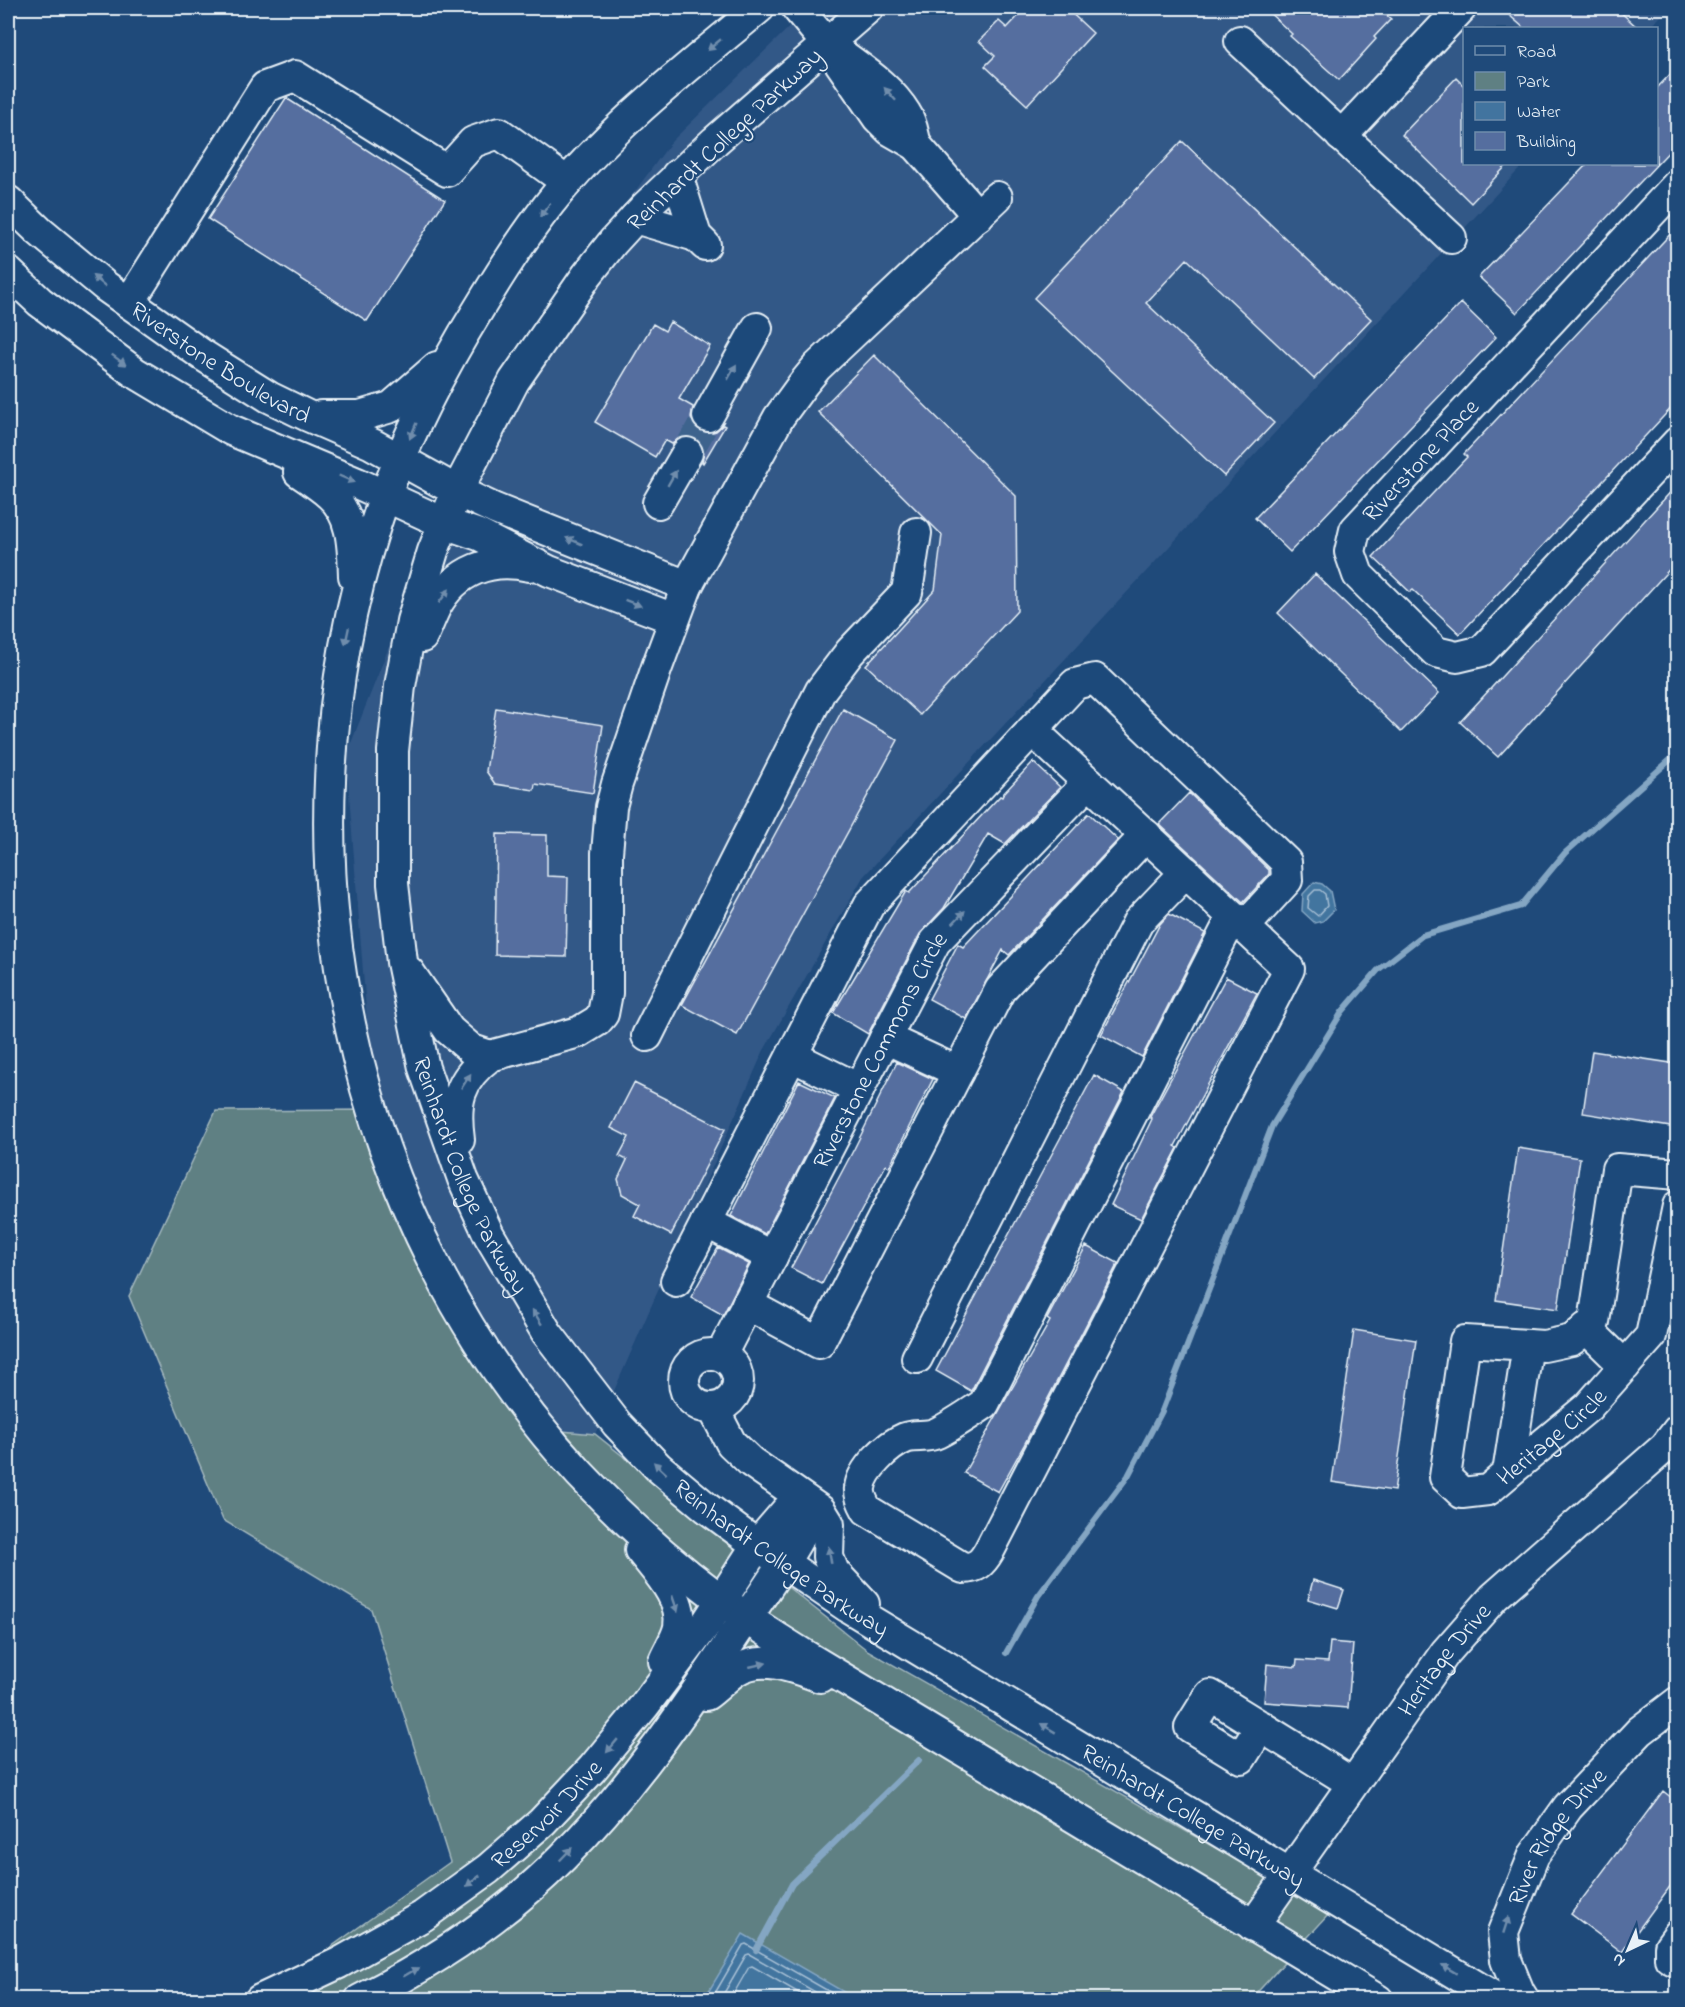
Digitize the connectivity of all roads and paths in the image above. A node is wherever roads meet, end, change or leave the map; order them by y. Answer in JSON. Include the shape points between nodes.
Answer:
{"nodes":[{"id":1,"x":759,"y":8,"type":"edge"},
{"id":2,"x":797,"y":8,"type":"edge"},
{"id":3,"x":868,"y":8,"type":"edge"},
{"id":4,"x":1458,"y":21,"type":"edge"},
{"id":5,"x":1240,"y":41,"type":"dead end"},
{"id":6,"x":827,"y":44,"type":"junction"},
{"id":7,"x":1341,"y":136,"type":"junction"},
{"id":8,"x":677,"y":174,"type":"junction"},
{"id":9,"x":567,"y":182,"type":"junction"},
{"id":10,"x":1676,"y":190,"type":"edge"},
{"id":11,"x":8,"y":201,"type":"edge"},
{"id":12,"x":635,"y":218,"type":"junction"},
{"id":13,"x":1451,"y":238,"type":"dead end"},
{"id":14,"x":8,"y":272,"type":"edge"},
{"id":15,"x":129,"y":303,"type":"junction"},
{"id":16,"x":757,"y":328,"type":"dead end"},
{"id":17,"x":453,"y":353,"type":"junction"},
{"id":18,"x":308,"y":416,"type":"junction"},
{"id":19,"x":708,"y":416,"type":"tunnel mouth"},
{"id":20,"x":258,"y":442,"type":"junction"},
{"id":21,"x":1677,"y":442,"type":"edge"},
{"id":22,"x":687,"y":453,"type":"tunnel mouth"},
{"id":23,"x":400,"y":459,"type":"junction"},
{"id":24,"x":457,"y":491,"type":"junction"},
{"id":25,"x":386,"y":496,"type":"junction"},
{"id":26,"x":658,"y":503,"type":"dead end"},
{"id":27,"x":444,"y":523,"type":"junction"},
{"id":28,"x":916,"y":533,"type":"dead end"},
{"id":29,"x":608,"y":554,"type":"junction"},
{"id":30,"x":549,"y":570,"type":"junction"},
{"id":31,"x":687,"y":586,"type":"junction"},
{"id":32,"x":595,"y":588,"type":"junction"},
{"id":33,"x":355,"y":600,"type":"junction"},
{"id":34,"x":674,"y":619,"type":"junction"},
{"id":35,"x":400,"y":686,"type":"junction"},
{"id":36,"x":1033,"y":731,"type":"junction"},
{"id":37,"x":1089,"y":782,"type":"junction"},
{"id":38,"x":1146,"y":836,"type":"junction"},
{"id":39,"x":1186,"y":872,"type":"junction"},
{"id":40,"x":1239,"y":922,"type":"junction"},
{"id":41,"x":402,"y":962,"type":"junction"},
{"id":42,"x":647,"y":1036,"type":"dead end"},
{"id":43,"x":885,"y":1038,"type":"junction"},
{"id":44,"x":490,"y":1056,"type":"junction"},
{"id":45,"x":792,"y":1056,"type":"junction"},
{"id":46,"x":958,"y":1072,"type":"junction"},
{"id":47,"x":859,"y":1089,"type":"junction"},
{"id":48,"x":1677,"y":1174,"type":"edge"},
{"id":49,"x":463,"y":1179,"type":"junction"},
{"id":50,"x":1677,"y":1206,"type":"edge"},
{"id":51,"x":706,"y":1222,"type":"junction"},
{"id":52,"x":772,"y":1257,"type":"junction"},
{"id":53,"x":676,"y":1281,"type":"dead end"},
{"id":54,"x":747,"y":1304,"type":"junction"},
{"id":55,"x":1586,"y":1328,"type":"junction"},
{"id":56,"x":1528,"y":1345,"type":"junction"},
{"id":57,"x":721,"y":1355,"type":"junction"},
{"id":58,"x":917,"y":1359,"type":"dead end"},
{"id":59,"x":1625,"y":1366,"type":"junction"},
{"id":60,"x":713,"y":1408,"type":"junction"},
{"id":61,"x":1677,"y":1430,"type":"edge"},
{"id":62,"x":579,"y":1472,"type":"junction"},
{"id":63,"x":1508,"y":1473,"type":"junction"},
{"id":64,"x":806,"y":1501,"type":"junction"},
{"id":65,"x":757,"y":1545,"type":"junction"},
{"id":66,"x":783,"y":1564,"type":"junction"},
{"id":67,"x":722,"y":1600,"type":"junction"},
{"id":68,"x":746,"y":1618,"type":"junction"},
{"id":69,"x":890,"y":1633,"type":"junction"},
{"id":70,"x":875,"y":1697,"type":"junction"},
{"id":71,"x":644,"y":1706,"type":"junction"},
{"id":72,"x":1675,"y":1709,"type":"edge"},
{"id":73,"x":677,"y":1721,"type":"junction"},
{"id":74,"x":1261,"y":1726,"type":"dead end"},
{"id":75,"x":1352,"y":1782,"type":"junction"},
{"id":76,"x":1289,"y":1873,"type":"junction"},
{"id":77,"x":1253,"y":1926,"type":"junction"},
{"id":78,"x":1677,"y":1935,"type":"edge"},
{"id":79,"x":1677,"y":1962,"type":"edge"},
{"id":80,"x":260,"y":2000,"type":"edge"},
{"id":81,"x":360,"y":2000,"type":"edge"},
{"id":82,"x":1378,"y":2000,"type":"edge"},
{"id":83,"x":1499,"y":2000,"type":"edge"},
{"id":84,"x":1524,"y":2000,"type":"edge"}],
"edges":[{"from":1,"to":9,"type":"street","one_way":true,"via":[[633,115]]},
{"from":2,"to":6,"type":"street"},
{"from":3,"to":6,"type":"street","name":"Reinhardt College Parkway"},
{"from":4,"to":7,"type":"street"},
{"from":5,"to":7,"type":"street"},
{"from":6,"to":8,"type":"street","name":"Reinhardt College Parkway"},
{"from":6,"to":31,"type":"street","via":[[887,90],[906,114],[916,145],[988,207],[803,384],[779,417]]},
{"from":7,"to":13,"type":"street"},
{"from":8,"to":12,"type":"street","name":"Reinhardt College Parkway"},
{"from":8,"to":12,"type":"street","via":[[701,241]]},
{"from":9,"to":15,"type":"street","via":[[499,133],[473,142],[447,171],[295,76],[265,87]]},
{"from":9,"to":17,"type":"street","one_way":true,"via":[[506,264]]},
{"from":10,"to":21,"type":"street","name":"Riverstone Place","via":[[1354,530],[1350,552],[1358,574],[1436,652],[1457,657],[1482,651]]},
{"from":15,"to":11,"type":"street","name":"Riverstone Boulevard","one_way":true},
{"from":12,"to":24,"type":"street","name":"Reinhardt College Parkway","via":[[587,275],[514,381]]},
{"from":14,"to":20,"type":"street","name":"Riverstone Boulevard","one_way":true,"via":[[40,302],[134,372],[223,426]]},
{"from":15,"to":18,"type":"street","name":"Riverstone Boulevard","via":[[228,372]]},
{"from":19,"to":16,"type":"street","one_way":true},
{"from":17,"to":18,"type":"street","via":[[391,407],[360,416]]},
{"from":17,"to":23,"type":"street","one_way":true,"via":[[430,392]]},
{"from":18,"to":23,"type":"street","name":"Riverstone Boulevard"},
{"from":20,"to":25,"type":"street","name":"Riverstone Boulevard","one_way":true},
{"from":20,"to":33,"type":"street","via":[[331,495],[347,520],[353,544]]},
{"from":26,"to":22,"type":"street","one_way":true},
{"from":23,"to":24,"type":"street","name":"Riverstone Boulevard"},
{"from":23,"to":25,"type":"street"},
{"from":24,"to":27,"type":"street","name":"Reinhardt College Parkway"},
{"from":29,"to":24,"type":"street","name":"Riverstone Boulevard","one_way":true},
{"from":25,"to":27,"type":"street","name":"Riverstone Boulevard"},
{"from":25,"to":33,"type":"street"},
{"from":27,"to":30,"type":"street","name":"Riverstone Boulevard"},
{"from":27,"to":35,"type":"street","name":"Reinhardt College Parkway","via":[[412,621]]},
{"from":28,"to":42,"type":"street","via":[[907,592],[850,652],[821,690]]},
{"from":29,"to":31,"type":"street","name":"Riverstone Boulevard"},
{"from":29,"to":32,"type":"street"},
{"from":30,"to":32,"type":"street"},
{"from":35,"to":30,"type":"street","one_way":true,"via":[[437,605],[471,570],[513,562]]},
{"from":31,"to":34,"type":"street"},
{"from":32,"to":34,"type":"street","one_way":true},
{"from":33,"to":62,"type":"street","one_way":true,"via":[[336,705],[329,821],[338,960],[362,1078],[399,1187],[447,1288],[486,1354]]},
{"from":34,"to":44,"type":"street","via":[[612,807],[607,853],[608,993],[603,1014],[579,1032]]},
{"from":35,"to":41,"type":"street","name":"Reinhardt College Parkway","via":[[392,805],[393,884]]},
{"from":36,"to":37,"type":"street"},
{"from":36,"to":40,"type":"street","via":[[1075,684],[1095,679],[1286,862],[1287,880]]},
{"from":36,"to":45,"type":"street","via":[[869,905]]},
{"from":37,"to":38,"type":"street"},
{"from":43,"to":37,"type":"street","name":"Riverstone Commons Circle","one_way":true,"via":[[935,942]]},
{"from":38,"to":39,"type":"street"},
{"from":38,"to":46,"type":"street","via":[[1000,990]]},
{"from":39,"to":40,"type":"street"},
{"from":39,"to":58,"type":"street","via":[[1138,922]]},
{"from":40,"to":40,"type":"street","via":[[984,1404],[934,1434],[907,1437],[883,1453],[864,1478],[860,1488],[867,1510],[963,1568],[975,1568],[994,1541],[1289,969]]},
{"from":41,"to":44,"type":"street","via":[[448,1030],[472,1050]]},
{"from":41,"to":49,"type":"street","name":"Reinhardt College Parkway","via":[[424,1068]]},
{"from":43,"to":46,"type":"street"},
{"from":43,"to":47,"type":"street","name":"Riverstone Commons Circle"},
{"from":49,"to":44,"type":"street","one_way":true,"via":[[457,1101],[469,1076]]},
{"from":45,"to":47,"type":"street"},
{"from":45,"to":51,"type":"street"},
{"from":46,"to":54,"type":"street","via":[[819,1343]]},
{"from":47,"to":52,"type":"street","name":"Riverstone Commons Circle"},
{"from":48,"to":55,"type":"street","via":[[1617,1169],[1594,1322]]},
{"from":65,"to":49,"type":"street","name":"Reinhardt College Parkway","one_way":true,"via":[[658,1467],[617,1424],[547,1333],[489,1235]]},
{"from":50,"to":59,"type":"street","name":"Heritage Circle","via":[[1651,1336]]},
{"from":51,"to":52,"type":"street"},
{"from":51,"to":53,"type":"street"},
{"from":52,"to":54,"type":"street","name":"Riverstone Commons Circle"},
{"from":54,"to":57,"type":"street","name":"Riverstone Commons Circle"},
{"from":55,"to":56,"type":"street","name":"Heritage Circle","via":[[1572,1340]]},
{"from":55,"to":59,"type":"street"},
{"from":56,"to":63,"type":"street"},
{"from":56,"to":63,"type":"street","name":"Heritage Circle","via":[[1465,1341],[1445,1477],[1462,1493],[1488,1490]]},
{"from":57,"to":60,"type":"street","via":[[738,1373],[738,1385],[734,1396]]},
{"from":57,"to":60,"type":"street","via":[[709,1353],[698,1357],[684,1376],[691,1399]]},
{"from":59,"to":63,"type":"street","name":"Heritage Circle","via":[[1588,1407]]},
{"from":60,"to":64,"type":"street","via":[[731,1443]]},
{"from":61,"to":75,"type":"street","name":"Heritage Drive","via":[[1665,1447],[1494,1597],[1445,1653]]},
{"from":62,"to":67,"type":"street","via":[[658,1551]]},
{"from":62,"to":71,"type":"street","one_way":true,"via":[[663,1579],[677,1604],[679,1627]]},
{"from":64,"to":65,"type":"street","via":[[787,1510]]},
{"from":64,"to":66,"type":"street","via":[[806,1525]]},
{"from":69,"to":64,"type":"street","one_way":true,"via":[[834,1572],[828,1557],[829,1524],[821,1511]]},
{"from":65,"to":66,"type":"street","name":"Reinhardt College Parkway"},
{"from":65,"to":67,"type":"street","name":"Reservoir Drive"},
{"from":66,"to":68,"type":"street","name":"Reservoir Drive"},
{"from":66,"to":69,"type":"street","name":"Reinhardt College Parkway"},
{"from":67,"to":68,"type":"street"},
{"from":67,"to":71,"type":"street","name":"Reservoir Drive"},
{"from":68,"to":70,"type":"street"},
{"from":68,"to":73,"type":"street","name":"Reservoir Drive"},
{"from":76,"to":69,"type":"street","name":"Reinhardt College Parkway","one_way":true},
{"from":73,"to":70,"type":"street","one_way":true,"via":[[736,1670],[765,1662],[795,1667]]},
{"from":70,"to":77,"type":"street"},
{"from":71,"to":80,"type":"street","name":"Reservoir Drive","one_way":true,"via":[[542,1822],[459,1892],[376,1943]]},
{"from":84,"to":72,"type":"street","name":"River Ridge Drive","one_way":true,"via":[[1506,1960],[1503,1932],[1534,1855],[1568,1806],[1640,1731]]},
{"from":81,"to":73,"type":"street","name":"Reservoir Drive","one_way":true,"via":[[452,1947],[535,1883],[598,1820]]},
{"from":74,"to":75,"type":"street"},
{"from":75,"to":76,"type":"street","name":"Heritage Drive"},
{"from":76,"to":77,"type":"street","name":"Heritage Drive"},
{"from":83,"to":76,"type":"street","name":"Reinhardt College Parkway","one_way":true},
{"from":77,"to":82,"type":"street"},
{"from":78,"to":79,"type":"street","via":[[1670,1946],[1670,1958]]}]}
